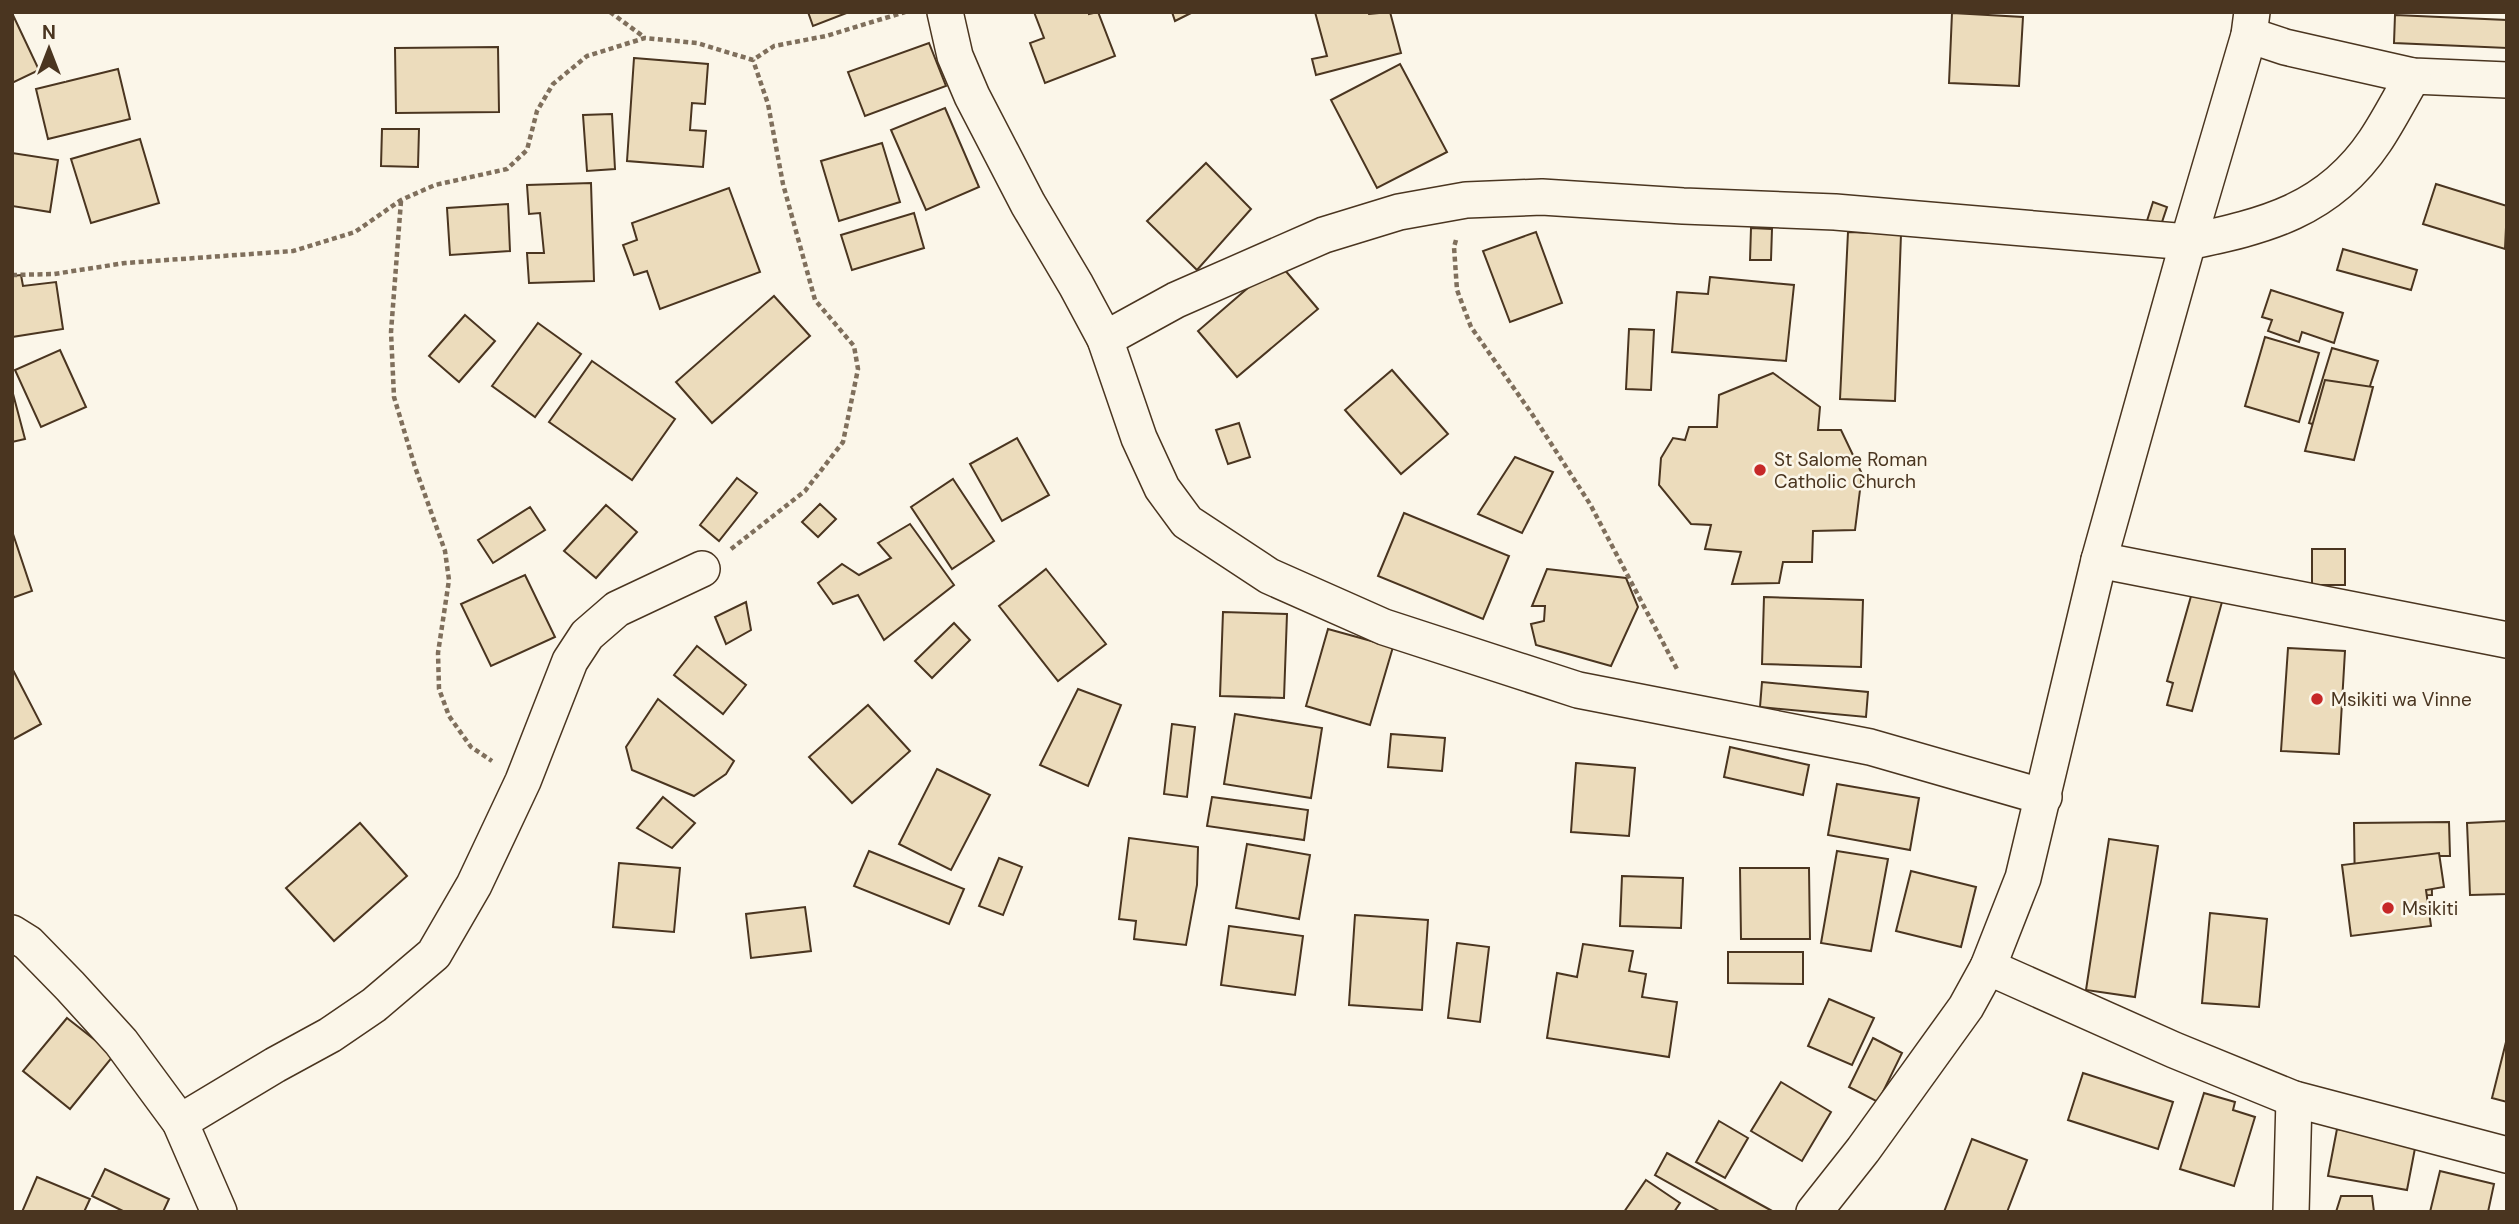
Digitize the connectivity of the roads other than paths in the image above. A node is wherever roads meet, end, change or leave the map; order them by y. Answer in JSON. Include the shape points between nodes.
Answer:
{"nodes":[{"id":1,"x":945,"y":12,"type":"edge"},
{"id":2,"x":2250,"y":24,"type":"edge"},
{"id":3,"x":2413,"y":76,"type":"junction"},
{"id":4,"x":2507,"y":79,"type":"edge"},
{"id":5,"x":2188,"y":242,"type":"junction"},
{"id":6,"x":1105,"y":339,"type":"junction"},
{"id":7,"x":2099,"y":560,"type":"junction"},
{"id":8,"x":702,"y":569,"type":"road end"},
{"id":9,"x":2507,"y":640,"type":"edge"},
{"id":10,"x":2044,"y":797,"type":"junction"},
{"id":11,"x":12,"y":933,"type":"edge"},
{"id":12,"x":1988,"y":967,"type":"junction"},
{"id":13,"x":2294,"y":1099,"type":"junction"},
{"id":14,"x":180,"y":1122,"type":"junction"},
{"id":15,"x":2507,"y":1155,"type":"edge"},
{"id":16,"x":219,"y":1212,"type":"edge"},
{"id":17,"x":1814,"y":1212,"type":"edge"},
{"id":18,"x":2291,"y":1212,"type":"edge"}],
"edges":[{"from":1,"to":6,"type":"street","via":[[955,56],[972,96]]},
{"from":2,"to":3,"type":"street","via":[[2285,47]]},
{"from":2,"to":5,"type":"street"},
{"from":3,"to":4,"type":"street"},
{"from":3,"to":5,"type":"street","via":[[2374,142],[2343,180],[2302,210]]},
{"from":5,"to":6,"type":"street","via":[[1835,212],[1542,197],[1466,200],[1399,212],[1324,235],[1176,300]]},
{"from":5,"to":7,"type":"street"},
{"from":6,"to":10,"type":"street","via":[[1139,438],[1162,488],[1186,522],[1269,576],[1384,627],[1578,690],[1870,747]]},
{"from":7,"to":9,"type":"street"},
{"from":7,"to":10,"type":"street"},
{"from":8,"to":14,"type":"street","via":[[617,609],[587,635],[570,661],[523,781],[474,885],[433,954],[374,1005],[330,1035]]},
{"from":10,"to":12,"type":"street","via":[[2024,877]]},
{"from":11,"to":14,"type":"street","via":[[28,943],[121,1042]]},
{"from":12,"to":13,"type":"street"},
{"from":12,"to":17,"type":"street","via":[[1966,1007]]},
{"from":13,"to":15,"type":"street"},
{"from":13,"to":18,"type":"street"},
{"from":14,"to":16,"type":"street"}]}
